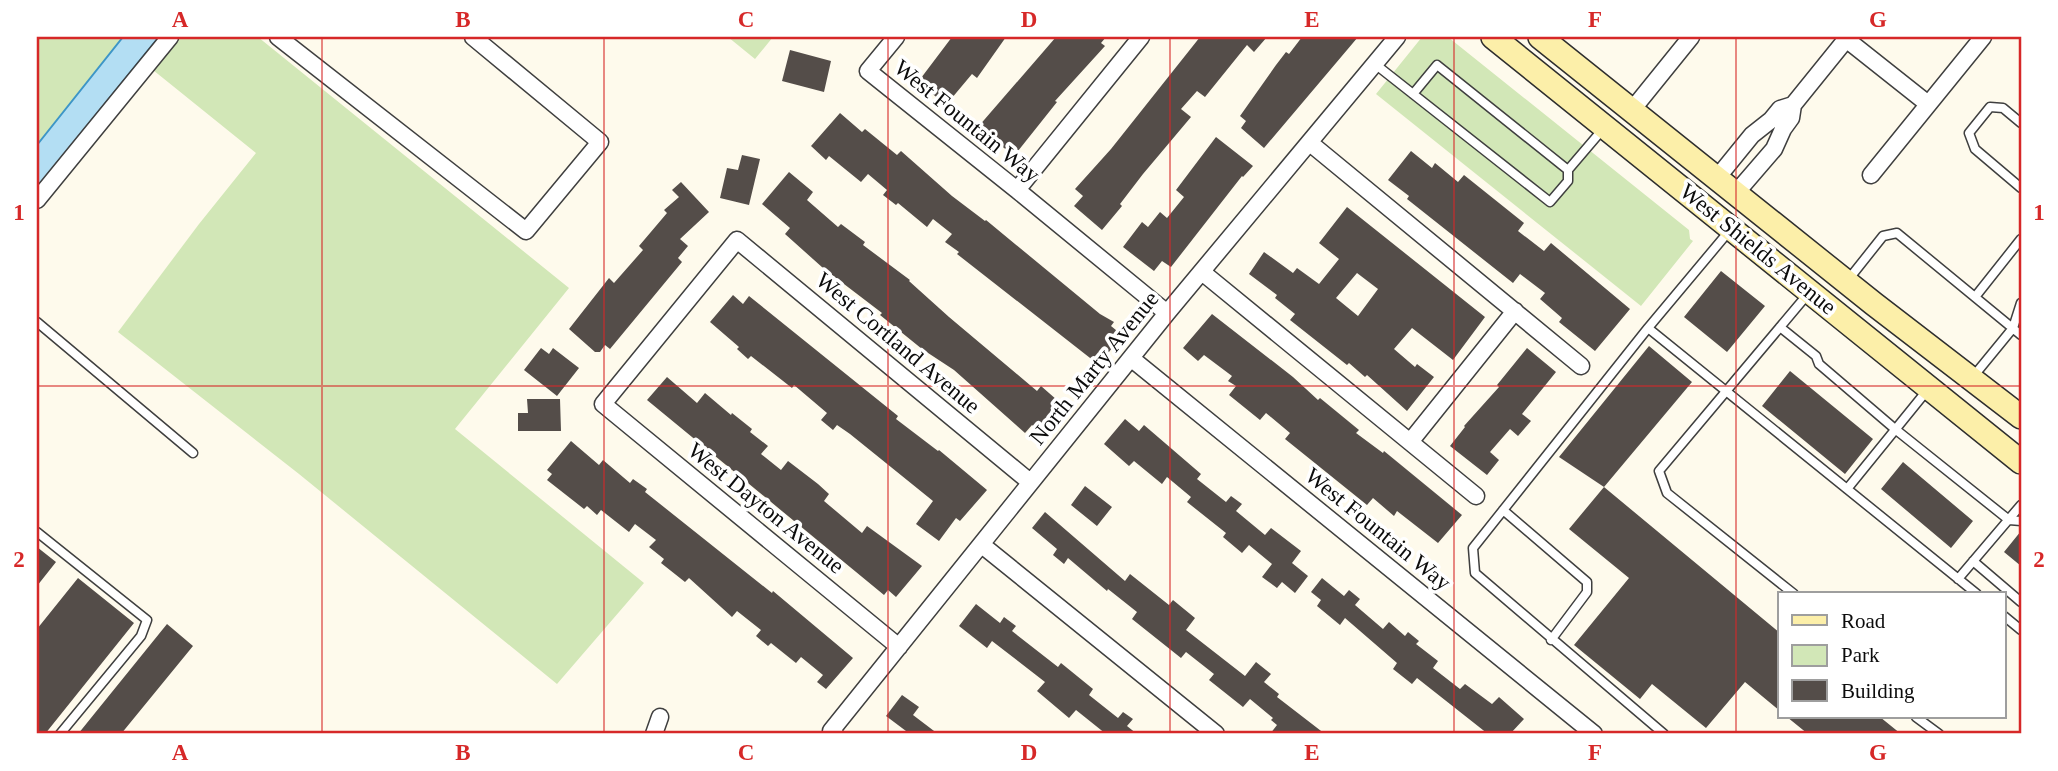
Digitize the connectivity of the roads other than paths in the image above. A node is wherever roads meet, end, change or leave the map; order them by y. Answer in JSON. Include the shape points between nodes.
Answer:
{"nodes":[{"id":1,"x":170,"y":37,"type":"edge"},
{"id":2,"x":278,"y":37,"type":"edge"},
{"id":3,"x":473,"y":37,"type":"edge"},
{"id":4,"x":896,"y":37,"type":"edge"},
{"id":5,"x":1141,"y":37,"type":"edge"},
{"id":6,"x":1396,"y":37,"type":"edge"},
{"id":7,"x":1493,"y":37,"type":"edge"},
{"id":8,"x":1540,"y":37,"type":"edge"},
{"id":9,"x":1691,"y":37,"type":"edge"},
{"id":10,"x":1983,"y":37,"type":"edge"},
{"id":11,"x":1847,"y":38,"type":"edge"},
{"id":12,"x":1375,"y":64,"type":"junction"},
{"id":13,"x":1413,"y":94,"type":"junction"},
{"id":14,"x":1928,"y":104,"type":"junction"},
{"id":15,"x":1793,"y":105,"type":"junction"},
{"id":16,"x":1632,"y":110,"type":"junction"},
{"id":17,"x":2021,"y":123,"type":"edge"},
{"id":18,"x":1605,"y":127,"type":"junction"},
{"id":19,"x":1310,"y":143,"type":"junction"},
{"id":20,"x":1568,"y":170,"type":"junction"},
{"id":21,"x":1871,"y":175,"type":"dead end"},
{"id":22,"x":1717,"y":178,"type":"junction"},
{"id":23,"x":2021,"y":188,"type":"edge"},
{"id":24,"x":1017,"y":190,"type":"junction"},
{"id":25,"x":1736,"y":193,"type":"junction"},
{"id":26,"x":37,"y":200,"type":"edge"},
{"id":27,"x":1732,"y":228,"type":"junction"},
{"id":28,"x":2021,"y":239,"type":"edge"},
{"id":29,"x":1202,"y":272,"type":"junction"},
{"id":30,"x":1855,"y":289,"type":"junction"},
{"id":31,"x":1810,"y":291,"type":"junction"},
{"id":32,"x":1975,"y":296,"type":"junction"},
{"id":33,"x":2021,"y":303,"type":"edge"},
{"id":34,"x":1515,"y":311,"type":"junction"},
{"id":35,"x":1167,"y":313,"type":"junction"},
{"id":36,"x":37,"y":322,"type":"edge"},
{"id":37,"x":1780,"y":327,"type":"junction"},
{"id":38,"x":1648,"y":328,"type":"junction"},
{"id":39,"x":2013,"y":328,"type":"junction"},
{"id":40,"x":2021,"y":335,"type":"edge"},
{"id":41,"x":1873,"y":341,"type":"junction"},
{"id":42,"x":1132,"y":359,"type":"junction"},
{"id":43,"x":1581,"y":366,"type":"dead end"},
{"id":44,"x":1970,"y":378,"type":"junction"},
{"id":45,"x":1929,"y":387,"type":"junction"},
{"id":46,"x":1725,"y":392,"type":"junction"},
{"id":47,"x":603,"y":404,"type":"joint"},
{"id":48,"x":2021,"y":416,"type":"edge"},
{"id":49,"x":1895,"y":429,"type":"junction"},
{"id":50,"x":1410,"y":442,"type":"junction"},
{"id":51,"x":193,"y":453,"type":"dead end"},
{"id":52,"x":2021,"y":462,"type":"edge"},
{"id":53,"x":1030,"y":482,"type":"junction"},
{"id":54,"x":1847,"y":489,"type":"junction"},
{"id":55,"x":1476,"y":496,"type":"dead end"},
{"id":56,"x":2021,"y":505,"type":"edge"},
{"id":57,"x":1503,"y":510,"type":"junction"},
{"id":58,"x":2009,"y":520,"type":"junction"},
{"id":59,"x":2021,"y":521,"type":"edge"},
{"id":60,"x":37,"y":532,"type":"edge"},
{"id":61,"x":982,"y":545,"type":"junction"},
{"id":62,"x":1973,"y":561,"type":"junction"},
{"id":63,"x":1958,"y":579,"type":"junction"},
{"id":64,"x":1791,"y":592,"type":"edge"},
{"id":65,"x":1974,"y":592,"type":"edge"},
{"id":66,"x":2021,"y":602,"type":"edge"},
{"id":67,"x":2006,"y":618,"type":"edge"},
{"id":68,"x":2021,"y":630,"type":"edge"},
{"id":69,"x":1552,"y":640,"type":"junction"},
{"id":70,"x":900,"y":647,"type":"junction"},
{"id":71,"x":660,"y":718,"type":"dead end"},
{"id":72,"x":1917,"y":718,"type":"edge"},
{"id":73,"x":833,"y":733,"type":"edge"},
{"id":74,"x":60,"y":734,"type":"edge"},
{"id":75,"x":654,"y":734,"type":"edge"},
{"id":76,"x":1216,"y":734,"type":"edge"},
{"id":77,"x":1594,"y":734,"type":"edge"},
{"id":78,"x":1664,"y":734,"type":"edge"},
{"id":79,"x":1939,"y":734,"type":"edge"}],
"edges":[{"from":1,"to":26,"type":"street"},
{"from":2,"to":3,"type":"street","via":[[526,231],[600,142]]},
{"from":4,"to":24,"type":"street","name":"West Fountain Way","via":[[868,71]]},
{"from":5,"to":24,"type":"street"},
{"from":6,"to":12,"type":"street","name":"North Marty Avenue"},
{"from":7,"to":18,"type":"street","name":"West Shields Avenue"},
{"from":8,"to":16,"type":"street","name":"West Shields Avenue"},
{"from":9,"to":16,"type":"street"},
{"from":10,"to":14,"type":"street"},
{"from":11,"to":14,"type":"street"},
{"from":11,"to":15,"type":"street"},
{"from":12,"to":13,"type":"lane"},
{"from":12,"to":19,"type":"street","name":"North Marty Avenue"},
{"from":13,"to":20,"type":"lane","via":[[1437,65]]},
{"from":13,"to":20,"type":"lane","via":[[1550,202],[1568,181]]},
{"from":14,"to":21,"type":"street"},
{"from":15,"to":22,"type":"street","via":[[1780,109],[1752,135]]},
{"from":15,"to":25,"type":"street","via":[[1774,149]]},
{"from":16,"to":22,"type":"street","name":"West Shields Avenue"},
{"from":17,"to":23,"type":"lane","via":[[2003,108],[1990,107],[1969,133],[1975,149]]},
{"from":18,"to":20,"type":"lane"},
{"from":18,"to":27,"type":"street","name":"West Shields Avenue"},
{"from":19,"to":29,"type":"street","name":"North Marty Avenue"},
{"from":19,"to":34,"type":"street"},
{"from":22,"to":25,"type":"street","name":"West Shields Avenue"},
{"from":24,"to":35,"type":"street","name":"West Fountain Way"},
{"from":25,"to":30,"type":"street","name":"West Shields Avenue"},
{"from":27,"to":30,"type":"street","via":[[1757,229],[1843,297]]},
{"from":27,"to":31,"type":"street","name":"West Shields Avenue"},
{"from":27,"to":38,"type":"lane"},
{"from":28,"to":32,"type":"lane"},
{"from":29,"to":35,"type":"street","name":"North Marty Avenue"},
{"from":29,"to":50,"type":"street"},
{"from":30,"to":32,"type":"lane","via":[[1884,236],[1897,233]]},
{"from":30,"to":44,"type":"street","name":"West Shields Avenue"},
{"from":31,"to":37,"type":"lane"},
{"from":31,"to":41,"type":"street","name":"West Shields Avenue"},
{"from":32,"to":39,"type":"lane"},
{"from":33,"to":39,"type":"lane"},
{"from":34,"to":43,"type":"street"},
{"from":34,"to":50,"type":"street"},
{"from":35,"to":42,"type":"street","name":"North Marty Avenue"},
{"from":36,"to":51,"type":"lane"},
{"from":37,"to":46,"type":"lane"},
{"from":37,"to":49,"type":"lane"},
{"from":38,"to":46,"type":"lane"},
{"from":38,"to":57,"type":"lane"},
{"from":39,"to":40,"type":"lane"},
{"from":39,"to":44,"type":"lane"},
{"from":41,"to":44,"type":"street","via":[[1895,343],[1944,383]]},
{"from":41,"to":45,"type":"street","name":"West Shields Avenue"},
{"from":42,"to":53,"type":"street","name":"North Marty Avenue"},
{"from":42,"to":77,"type":"street","name":"West Fountain Way"},
{"from":44,"to":48,"type":"street","name":"West Shields Avenue"},
{"from":45,"to":49,"type":"lane"},
{"from":45,"to":52,"type":"street","name":"West Shields Avenue"},
{"from":46,"to":54,"type":"lane"},
{"from":46,"to":64,"type":"lane","via":[[1659,471],[1667,493]]},
{"from":47,"to":53,"type":"street","name":"West Cortland Avenue","via":[[737,240]]},
{"from":47,"to":70,"type":"street","name":"West Dayton Avenue"},
{"from":49,"to":54,"type":"lane"},
{"from":49,"to":58,"type":"lane"},
{"from":50,"to":55,"type":"street"},
{"from":53,"to":61,"type":"street","name":"North Marty Avenue"},
{"from":54,"to":63,"type":"lane"},
{"from":56,"to":58,"type":"lane"},
{"from":57,"to":69,"type":"lane","via":[[1473,548],[1475,573]]},
{"from":57,"to":69,"type":"lane","via":[[1587,582],[1587,592]]},
{"from":58,"to":59,"type":"lane"},
{"from":58,"to":62,"type":"lane"},
{"from":60,"to":74,"type":"lane","via":[[147,620],[141,636]]},
{"from":61,"to":70,"type":"street","name":"North Marty Avenue"},
{"from":61,"to":76,"type":"street"},
{"from":62,"to":63,"type":"lane"},
{"from":62,"to":66,"type":"lane"},
{"from":63,"to":65,"type":"lane"},
{"from":67,"to":68,"type":"lane"},
{"from":69,"to":78,"type":"lane"},
{"from":70,"to":73,"type":"street","name":"North Marty Avenue"},
{"from":71,"to":75,"type":"street"},
{"from":72,"to":79,"type":"lane"}]}
